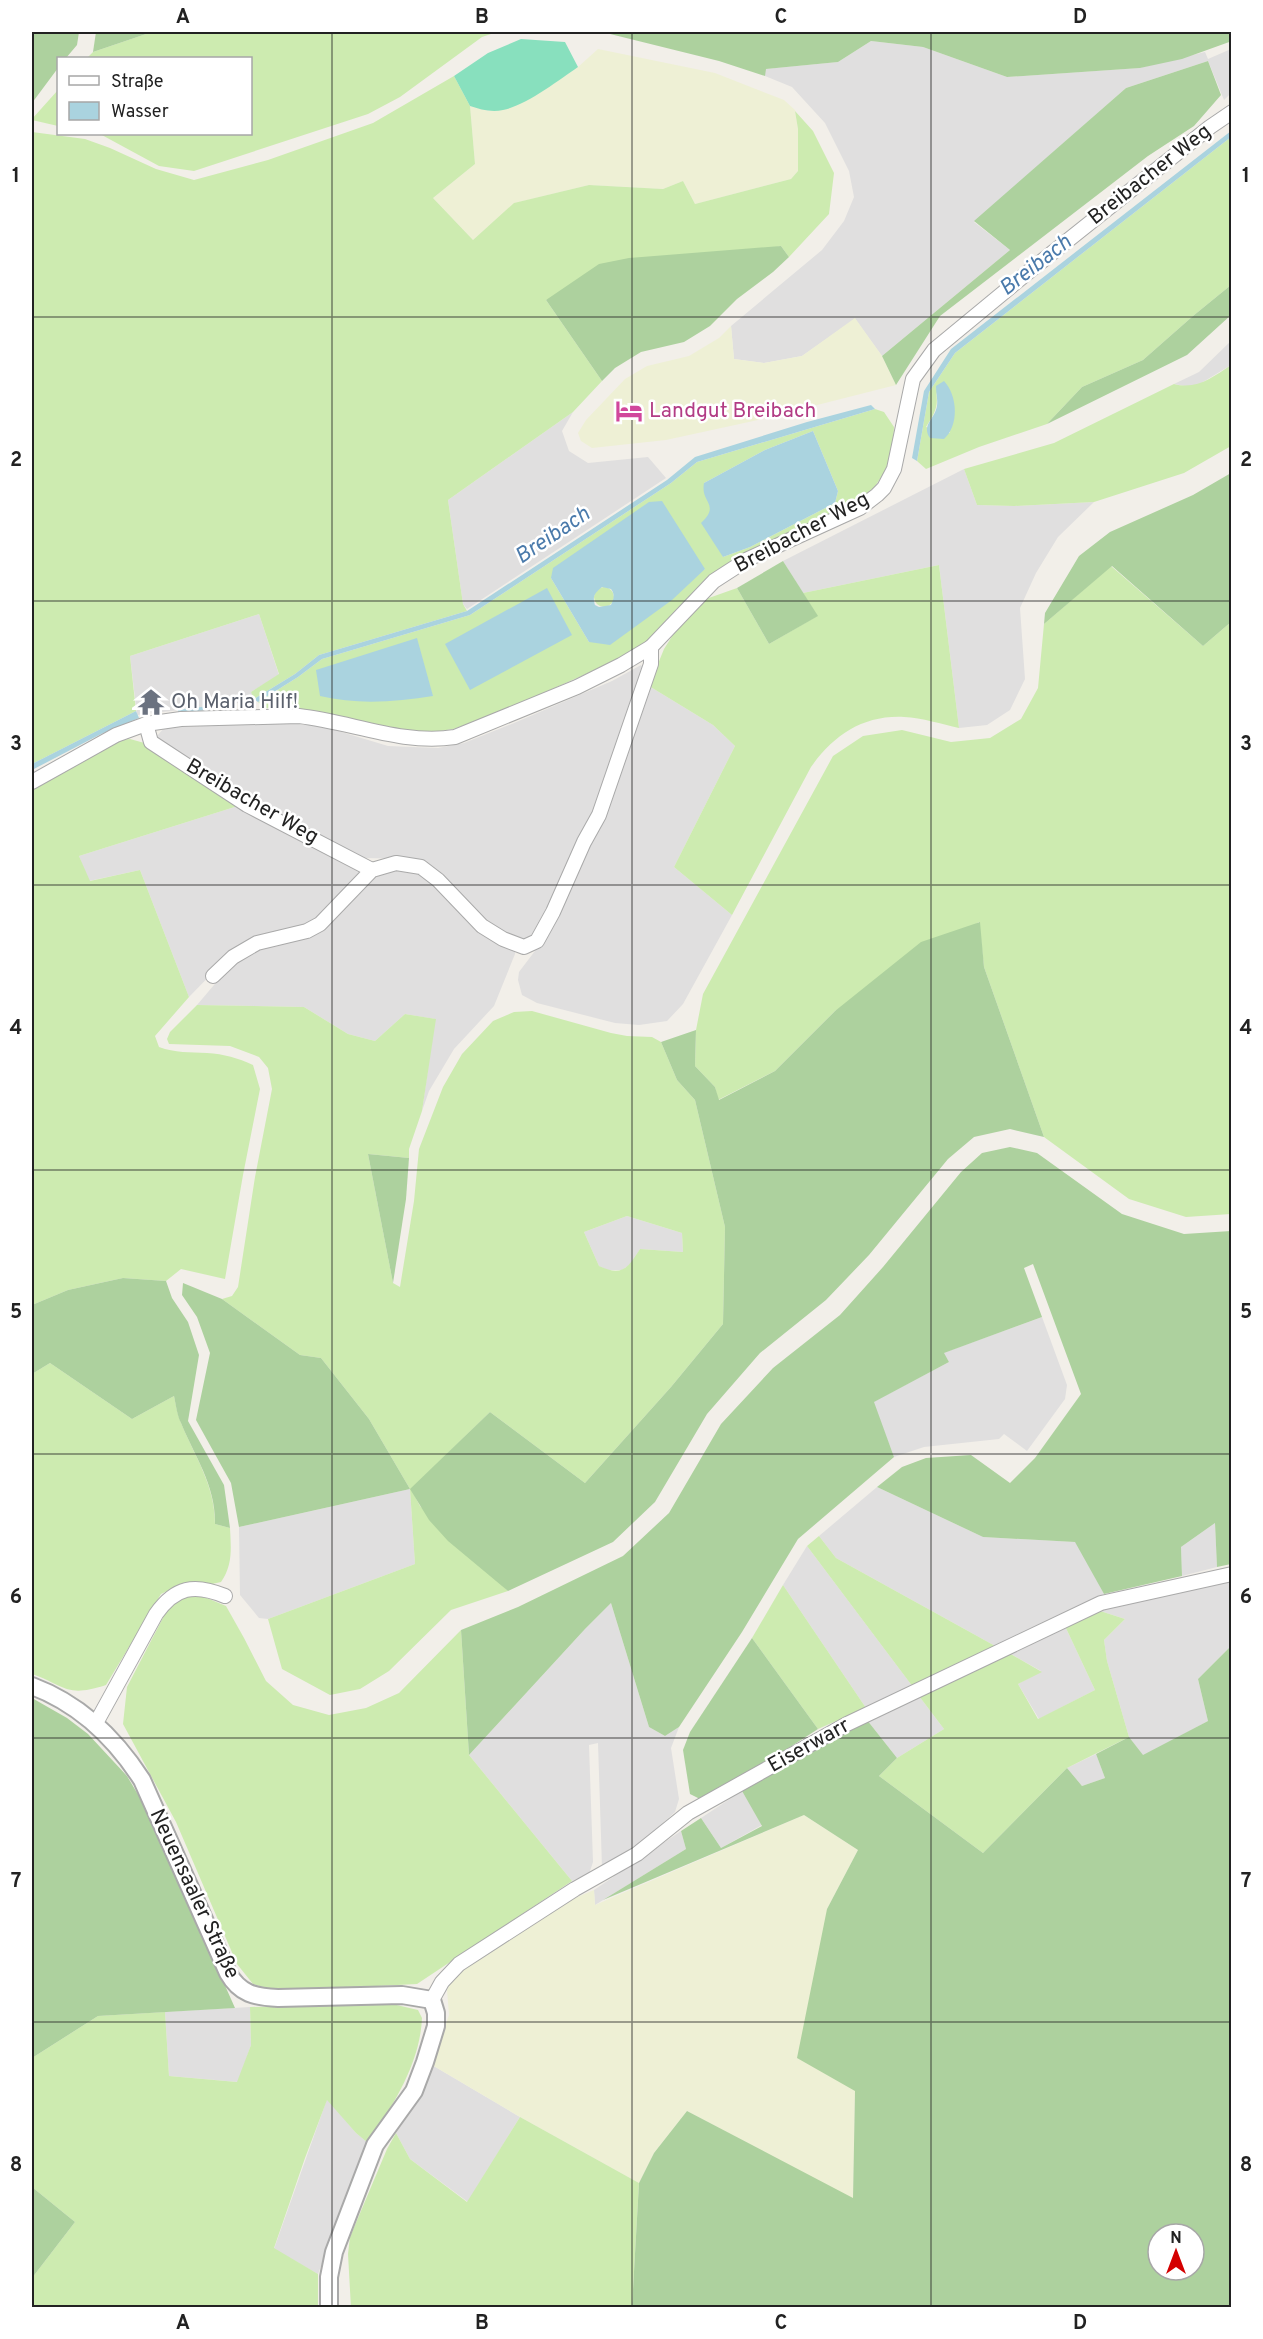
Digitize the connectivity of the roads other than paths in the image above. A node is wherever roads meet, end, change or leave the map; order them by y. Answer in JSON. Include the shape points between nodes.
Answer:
{"nodes":[{"id":1,"x":1232,"y":112,"type":"edge"},
{"id":2,"x":651,"y":647,"type":"junction"},
{"id":3,"x":146,"y":723,"type":"junction"},
{"id":4,"x":32,"y":782,"type":"edge"},
{"id":5,"x":372,"y":870,"type":"junction"},
{"id":6,"x":213,"y":976,"type":"dead end"},
{"id":7,"x":1232,"y":1574,"type":"edge"},
{"id":8,"x":225,"y":1596,"type":"dead end"},
{"id":9,"x":32,"y":1686,"type":"edge"},
{"id":10,"x":96,"y":1723,"type":"junction"},
{"id":11,"x":432,"y":2000,"type":"junction"},
{"id":12,"x":329,"y":2307,"type":"edge"}],
"edges":[{"from":1,"to":2,"type":"street","name":"Breibacher Weg","via":[[934,350],[913,379],[894,469],[877,495],[860,508],[748,559],[714,581]]},
{"from":2,"to":3,"type":"street","name":"Breibacher Weg","via":[[577,687],[455,737],[436,740],[389,736],[317,718],[280,715]]},
{"from":2,"to":5,"type":"street","via":[[651,664],[612,784],[537,941],[524,947],[489,931],[421,867],[396,863]]},
{"from":3,"to":4,"type":"street","name":"Breibacher Weg","via":[[116,735]]},
{"from":3,"to":5,"type":"street","name":"Breibacher Weg","via":[[151,742],[247,805]]},
{"from":5,"to":6,"type":"street","via":[[320,924],[257,943],[233,957]]},
{"from":7,"to":11,"type":"street","name":"Eiserwarr","via":[[1101,1604],[848,1724],[688,1813],[637,1854],[459,1964],[441,1982]]},
{"from":8,"to":10,"type":"street","via":[[199,1589],[181,1591],[169,1598],[156,1614]]},
{"from":9,"to":10,"type":"street","name":"Neuensaaler Straße"},
{"from":10,"to":11,"type":"street","name":"Neuensaaler Straße","via":[[127,1756],[142,1780],[228,1973],[239,1988],[259,1998],[402,1995]]},
{"from":11,"to":12,"type":"street","via":[[436,2026],[426,2062],[414,2091],[375,2145],[334,2252]]}]}
